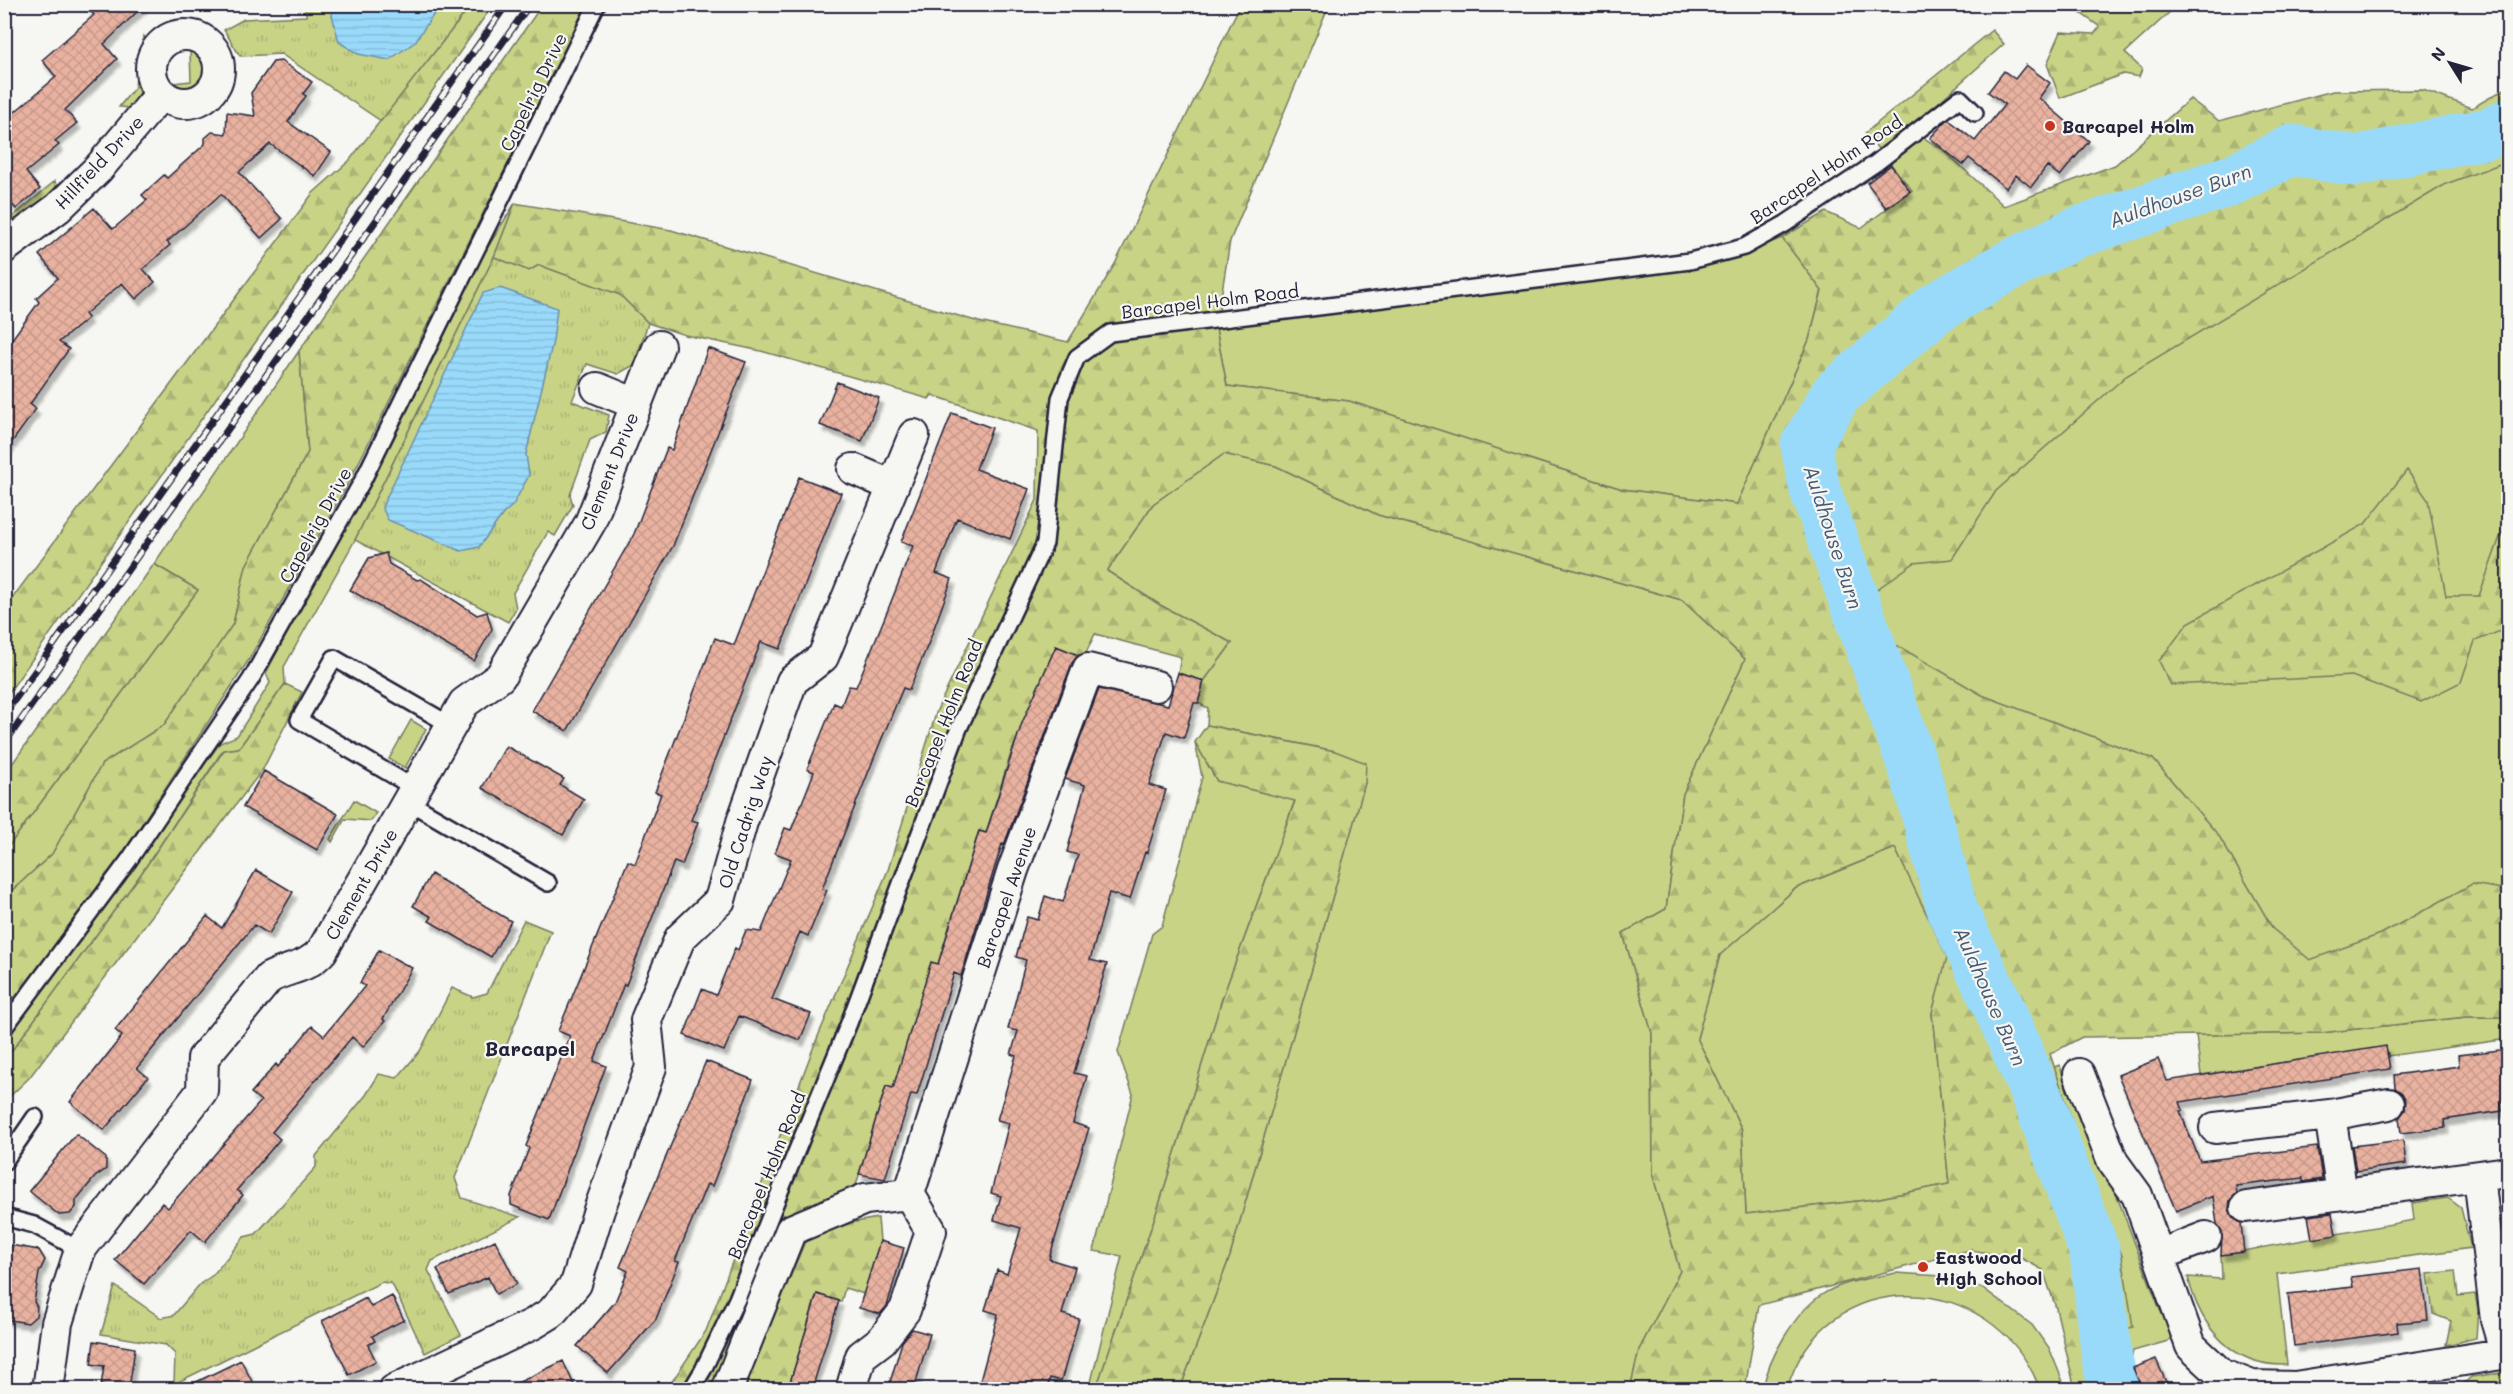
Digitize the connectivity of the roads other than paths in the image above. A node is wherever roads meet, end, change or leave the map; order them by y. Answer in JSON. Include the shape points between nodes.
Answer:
{"nodes":[{"id":1,"x":597,"y":4,"type":"edge"},
{"id":2,"x":161,"y":94,"type":"dead end"},
{"id":3,"x":1975,"y":113,"type":"dead end"},
{"id":4,"x":4,"y":248,"type":"edge"},
{"id":5,"x":659,"y":346,"type":"dead end"},
{"id":6,"x":597,"y":388,"type":"dead end"},
{"id":7,"x":636,"y":404,"type":"junction"},
{"id":8,"x":914,"y":435,"type":"dead end"},
{"id":9,"x":853,"y":469,"type":"dead end"},
{"id":10,"x":893,"y":486,"type":"junction"},
{"id":11,"x":1156,"y":686,"type":"dead end"},
{"id":12,"x":452,"y":726,"type":"junction"},
{"id":13,"x":412,"y":796,"type":"junction"},
{"id":14,"x":548,"y":883,"type":"dead end"},
{"id":15,"x":4,"y":1028,"type":"edge"},
{"id":16,"x":2079,"y":1074,"type":"dead end"},
{"id":17,"x":2389,"y":1104,"type":"dead end"},
{"id":18,"x":2330,"y":1115,"type":"junction"},
{"id":19,"x":35,"y":1117,"type":"dead end"},
{"id":20,"x":2215,"y":1128,"type":"dead end"},
{"id":21,"x":4,"y":1162,"type":"edge"},
{"id":22,"x":2508,"y":1172,"type":"edge"},
{"id":23,"x":2479,"y":1176,"type":"junction"},
{"id":24,"x":909,"y":1194,"type":"junction"},
{"id":25,"x":2342,"y":1194,"type":"junction"},
{"id":26,"x":2246,"y":1207,"type":"dead end"},
{"id":27,"x":4,"y":1217,"type":"edge"},
{"id":28,"x":2206,"y":1237,"type":"dead end"},
{"id":29,"x":80,"y":1250,"type":"junction"},
{"id":30,"x":2158,"y":1255,"type":"junction"},
{"id":31,"x":2507,"y":1354,"type":"edge"},
{"id":32,"x":404,"y":1387,"type":"edge"},
{"id":33,"x":48,"y":1389,"type":"edge"},
{"id":34,"x":691,"y":1389,"type":"edge"},
{"id":35,"x":726,"y":1389,"type":"edge"},
{"id":36,"x":851,"y":1389,"type":"edge"}],
"edges":[{"from":1,"to":15,"type":"lane","name":"Capelrig Drive","via":[[368,470],[251,679],[129,860]]},
{"from":2,"to":4,"type":"street","name":"Hillfield Drive","via":[[98,169],[58,208]]},
{"from":3,"to":34,"type":"lane","name":"Barcapel Holm Road","via":[[1960,98],[1876,163],[1744,247],[1690,261],[1110,333],[1077,357],[1060,398],[1045,543],[959,728],[814,1109],[736,1299]]},
{"from":5,"to":7,"type":"street","name":"Clement Drive"},
{"from":6,"to":7,"type":"street"},
{"from":7,"to":12,"type":"street","name":"Clement Drive","via":[[590,523],[500,677],[464,703]]},
{"from":8,"to":10,"type":"street","name":"Old Cadrig Way"},
{"from":9,"to":10,"type":"street"},
{"from":10,"to":32,"type":"street","name":"Old Cadrig Way","via":[[823,657],[792,681],[742,822],[720,900],[680,938],[646,1020],[651,1067],[576,1284],[551,1313],[533,1324]]},
{"from":11,"to":24,"type":"street","name":"Barcapel Avenue","via":[[1088,669],[1013,870]]},
{"from":12,"to":13,"type":"street","name":"Clement Drive"},
{"from":12,"to":13,"type":"lane","via":[[334,658],[299,720]]},
{"from":13,"to":14,"type":"lane"},
{"from":13,"to":29,"type":"street","name":"Clement Drive","via":[[322,951],[311,963],[269,978],[203,1058],[202,1090]]},
{"from":16,"to":30,"type":"street","via":[[2113,1162],[2137,1195]]},
{"from":17,"to":18,"type":"street"},
{"from":18,"to":20,"type":"street"},
{"from":18,"to":25,"type":"street"},
{"from":19,"to":21,"type":"lane"},
{"from":22,"to":23,"type":"street"},
{"from":23,"to":25,"type":"street"},
{"from":23,"to":31,"type":"street","via":[[2496,1320]]},
{"from":24,"to":35,"type":"street","via":[[865,1199],[791,1230]]},
{"from":24,"to":36,"type":"street","via":[[931,1230],[905,1310],[882,1340],[861,1356]]},
{"from":25,"to":26,"type":"street"},
{"from":27,"to":29,"type":"lane","via":[[34,1225]]},
{"from":28,"to":30,"type":"street"},
{"from":29,"to":33,"type":"street","name":"Clement Drive","via":[[57,1323]]},
{"from":30,"to":31,"type":"street","via":[[2191,1346],[2221,1374],[2252,1386],[2295,1387]]}]}
